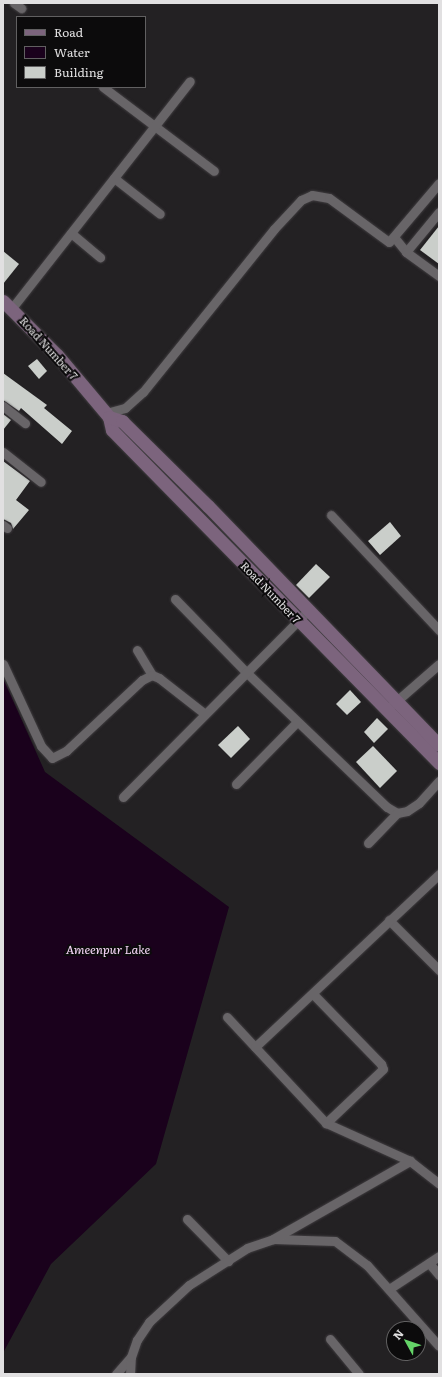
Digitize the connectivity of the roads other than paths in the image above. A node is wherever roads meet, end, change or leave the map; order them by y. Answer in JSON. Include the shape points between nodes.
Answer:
{"nodes":[{"id":1,"x":190,"y":81,"type":"dead end"},
{"id":2,"x":104,"y":88,"type":"edge"},
{"id":3,"x":155,"y":126,"type":"junction"},
{"id":4,"x":214,"y":171,"type":"dead end"},
{"id":5,"x":114,"y":178,"type":"junction"},
{"id":6,"x":439,"y":183,"type":"edge"},
{"id":7,"x":439,"y":212,"type":"edge"},
{"id":8,"x":160,"y":214,"type":"dead end"},
{"id":9,"x":71,"y":233,"type":"junction"},
{"id":10,"x":394,"y":237,"type":"junction"},
{"id":11,"x":406,"y":252,"type":"junction"},
{"id":12,"x":100,"y":257,"type":"dead end"},
{"id":13,"x":439,"y":276,"type":"edge"},
{"id":14,"x":8,"y":305,"type":"edge"},
{"id":15,"x":3,"y":406,"type":"edge"},
{"id":16,"x":107,"y":415,"type":"junction"},
{"id":17,"x":25,"y":423,"type":"dead end"},
{"id":18,"x":3,"y":452,"type":"edge"},
{"id":19,"x":41,"y":482,"type":"dead end"},
{"id":20,"x":331,"y":515,"type":"dead end"},
{"id":21,"x":253,"y":553,"type":"junction"},
{"id":22,"x":243,"y":563,"type":"junction"},
{"id":23,"x":175,"y":599,"type":"dead end"},
{"id":24,"x":304,"y":616,"type":"junction"},
{"id":25,"x":439,"y":630,"type":"edge"},
{"id":26,"x":137,"y":650,"type":"dead end"},
{"id":27,"x":3,"y":664,"type":"edge"},
{"id":28,"x":439,"y":664,"type":"edge"},
{"id":29,"x":246,"y":672,"type":"junction"},
{"id":30,"x":152,"y":675,"type":"junction"},
{"id":31,"x":392,"y":706,"type":"junction"},
{"id":32,"x":205,"y":714,"type":"junction"},
{"id":33,"x":298,"y":722,"type":"junction"},
{"id":34,"x":439,"y":745,"type":"edge"},
{"id":35,"x":439,"y":763,"type":"edge"},
{"id":36,"x":439,"y":781,"type":"edge"},
{"id":37,"x":236,"y":784,"type":"dead end"},
{"id":38,"x":123,"y":797,"type":"dead end"},
{"id":39,"x":397,"y":813,"type":"junction"},
{"id":40,"x":368,"y":843,"type":"dead end"},
{"id":41,"x":439,"y":874,"type":"edge"},
{"id":42,"x":389,"y":920,"type":"junction"},
{"id":43,"x":439,"y":970,"type":"edge"},
{"id":44,"x":313,"y":994,"type":"junction"},
{"id":45,"x":227,"y":1017,"type":"dead end"},
{"id":46,"x":255,"y":1047,"type":"junction"},
{"id":47,"x":326,"y":1123,"type":"junction"},
{"id":48,"x":410,"y":1161,"type":"junction"},
{"id":49,"x":439,"y":1184,"type":"edge"},
{"id":50,"x":187,"y":1219,"type":"dead end"},
{"id":51,"x":273,"y":1239,"type":"junction"},
{"id":52,"x":439,"y":1256,"type":"edge"},
{"id":53,"x":228,"y":1261,"type":"junction"},
{"id":54,"x":429,"y":1263,"type":"junction"},
{"id":55,"x":439,"y":1275,"type":"edge"},
{"id":56,"x":389,"y":1289,"type":"junction"},
{"id":57,"x":330,"y":1340,"type":"dead end"},
{"id":58,"x":439,"y":1346,"type":"edge"},
{"id":59,"x":131,"y":1357,"type":"junction"},
{"id":60,"x":116,"y":1374,"type":"edge"},
{"id":61,"x":130,"y":1374,"type":"edge"},
{"id":62,"x":359,"y":1374,"type":"edge"}],
"edges":[{"from":1,"to":3,"type":"street"},
{"from":2,"to":3,"type":"street"},
{"from":3,"to":4,"type":"street"},
{"from":3,"to":5,"type":"street"},
{"from":5,"to":8,"type":"street"},
{"from":5,"to":9,"type":"street"},
{"from":6,"to":10,"type":"street"},
{"from":7,"to":11,"type":"street"},
{"from":9,"to":12,"type":"street"},
{"from":9,"to":14,"type":"street"},
{"from":10,"to":11,"type":"street"},
{"from":10,"to":16,"type":"street","via":[[389,242],[378,236],[329,198],[312,195],[302,200],[274,229],[143,392],[125,408]]},
{"from":11,"to":13,"type":"street"},
{"from":14,"to":16,"type":"street","name":"Road Number 7","via":[[57,355]]},
{"from":15,"to":17,"type":"street"},
{"from":16,"to":21,"type":"street","name":"Road Number 7","via":[[122,421]]},
{"from":16,"to":22,"type":"street","name":"Road Number 7","via":[[112,430]]},
{"from":18,"to":19,"type":"street"},
{"from":20,"to":25,"type":"street"},
{"from":21,"to":22,"type":"street"},
{"from":21,"to":24,"type":"street","name":"Road Number 7"},
{"from":22,"to":24,"type":"street","name":"Road Number 7"},
{"from":23,"to":29,"type":"street"},
{"from":24,"to":29,"type":"street"},
{"from":24,"to":31,"type":"street","name":"Road Number 7"},
{"from":26,"to":30,"type":"street"},
{"from":27,"to":30,"type":"street","via":[[41,746],[52,758],[66,751],[142,680]]},
{"from":28,"to":31,"type":"street"},
{"from":29,"to":32,"type":"street"},
{"from":29,"to":33,"type":"street"},
{"from":30,"to":32,"type":"street"},
{"from":31,"to":34,"type":"street","name":"Road Number 7"},
{"from":31,"to":35,"type":"street","name":"Road Number 7"},
{"from":32,"to":38,"type":"street"},
{"from":33,"to":37,"type":"street"},
{"from":33,"to":39,"type":"street"},
{"from":36,"to":39,"type":"street","via":[[419,803],[407,811]]},
{"from":39,"to":40,"type":"street"},
{"from":41,"to":42,"type":"street"},
{"from":42,"to":43,"type":"street"},
{"from":42,"to":44,"type":"street"},
{"from":44,"to":46,"type":"street"},
{"from":44,"to":47,"type":"street","via":[[381,1064],[383,1070]]},
{"from":45,"to":46,"type":"street"},
{"from":46,"to":47,"type":"street"},
{"from":47,"to":48,"type":"street"},
{"from":48,"to":49,"type":"street"},
{"from":48,"to":51,"type":"street"},
{"from":50,"to":53,"type":"street"},
{"from":51,"to":53,"type":"street","via":[[247,1248]]},
{"from":51,"to":56,"type":"street","via":[[335,1240],[368,1265]]},
{"from":52,"to":54,"type":"street"},
{"from":53,"to":59,"type":"street","via":[[189,1285],[148,1322],[137,1340]]},
{"from":54,"to":55,"type":"street"},
{"from":54,"to":56,"type":"street"},
{"from":56,"to":58,"type":"street"},
{"from":57,"to":62,"type":"street"},
{"from":59,"to":60,"type":"street"},
{"from":59,"to":61,"type":"street"}]}
